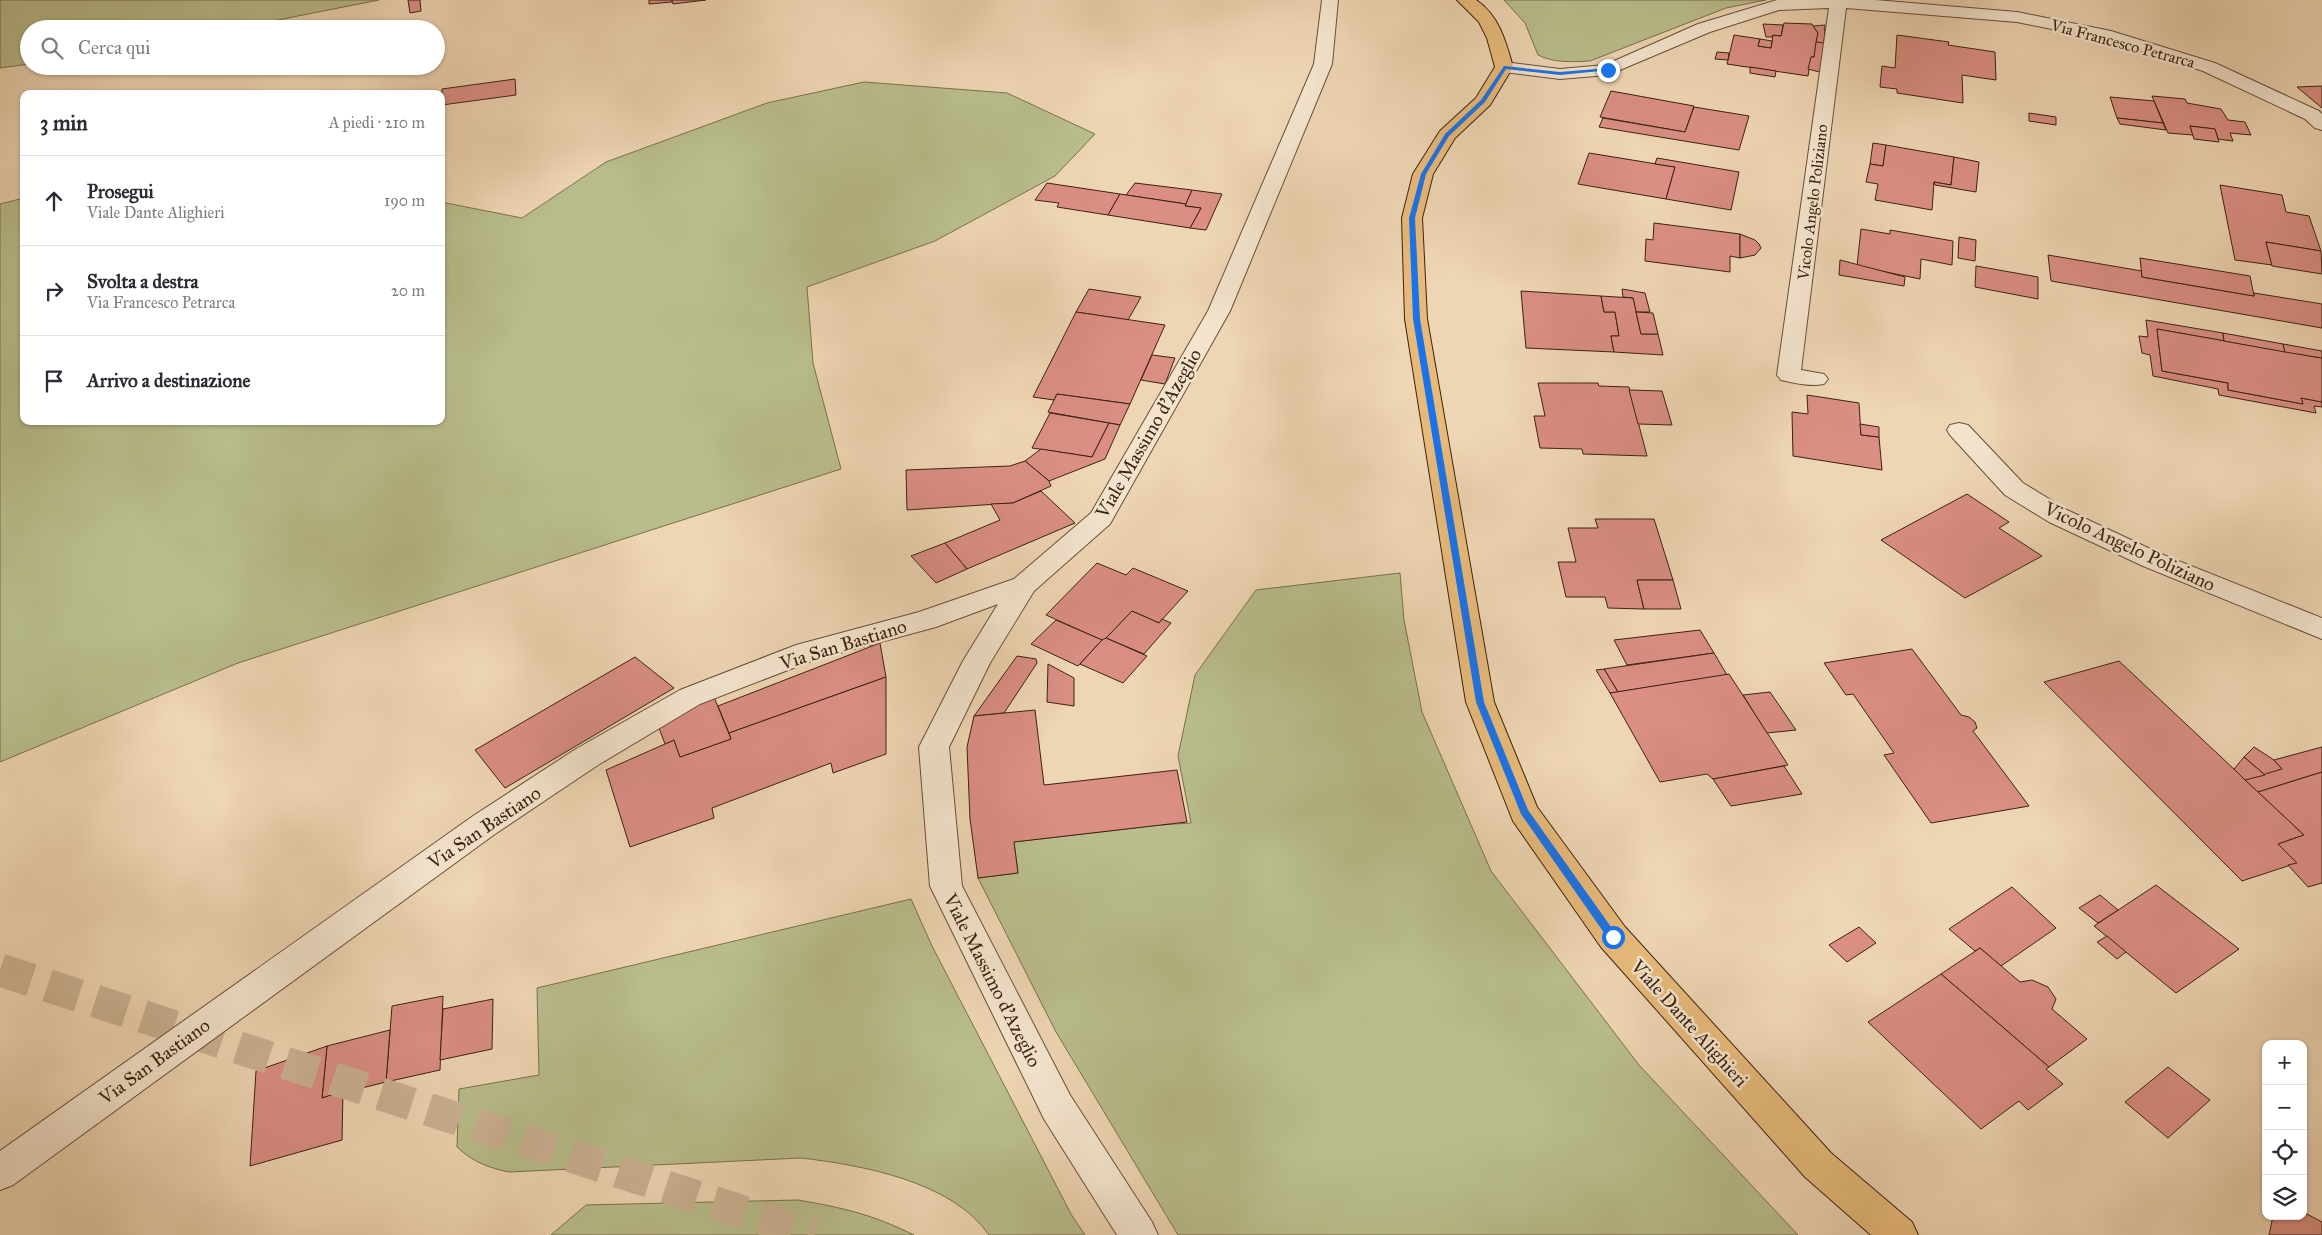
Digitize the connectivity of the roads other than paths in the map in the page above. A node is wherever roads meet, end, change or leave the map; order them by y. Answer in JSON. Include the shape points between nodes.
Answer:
{"nodes":[{"id":1,"x":1330,"y":0,"type":"edge"},
{"id":2,"x":1465,"y":0,"type":"edge"},
{"id":3,"x":1838,"y":2,"type":"junction"},
{"id":4,"x":1504,"y":67,"type":"junction"},
{"id":5,"x":2322,"y":124,"type":"edge"},
{"id":6,"x":1816,"y":379,"type":"dead end"},
{"id":7,"x":1959,"y":430,"type":"dead end"},
{"id":8,"x":1024,"y":585,"type":"junction"},
{"id":9,"x":2322,"y":630,"type":"edge"},
{"id":10,"x":0,"y":1173,"type":"edge"},
{"id":11,"x":1139,"y":1235,"type":"edge"},
{"id":12,"x":1899,"y":1235,"type":"edge"}],
"edges":[{"from":1,"to":8,"type":"street","name":"Viale Massimo d'Azeglio","via":[[1323,64],[1219,311],[1102,518]]},
{"from":2,"to":4,"type":"main road","via":[[1488,20],[1496,34]]},
{"from":3,"to":4,"type":"street","name":"Via Francesco Petrarca","via":[[1777,5],[1704,28],[1608,70],[1560,74]]},
{"from":3,"to":5,"type":"street","name":"Via Francesco Petrarca","via":[[2017,17],[2111,36],[2209,67],[2312,115]]},
{"from":3,"to":6,"type":"street","name":"Vicolo Angelo Poliziano","via":[[1789,375]]},
{"from":4,"to":12,"type":"main road","name":"Viale Dante Alighieri","via":[[1483,101],[1447,135],[1424,174],[1412,218],[1416,319],[1480,702],[1524,812],[1613,937],[1818,1165]]},
{"from":7,"to":9,"type":"street","name":"Vicolo Angelo Poliziano","via":[[2014,490],[2058,516],[2152,560]]},
{"from":8,"to":10,"type":"street","name":"Via San Bastiano","via":[[926,620],[806,652],[690,697],[587,757],[484,825]]},
{"from":8,"to":11,"type":"street","name":"Viale Massimo d'Azeglio","via":[[977,661],[934,747],[946,886],[1057,1107]]}]}
